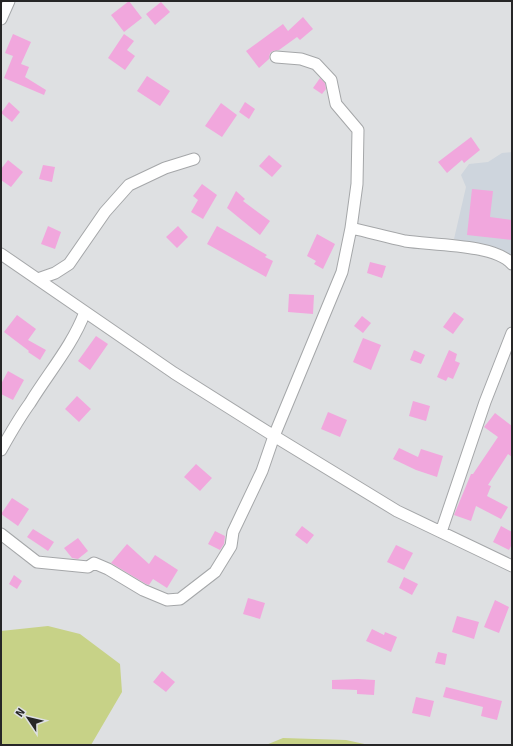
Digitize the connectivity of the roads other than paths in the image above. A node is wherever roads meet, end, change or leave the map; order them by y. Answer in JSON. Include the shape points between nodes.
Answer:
{"nodes":[{"id":1,"x":9,"y":1,"type":"edge"},
{"id":2,"x":1,"y":19,"type":"edge"},
{"id":3,"x":276,"y":57,"type":"dead end"},
{"id":4,"x":194,"y":159,"type":"dead end"},
{"id":5,"x":351,"y":228,"type":"junction"},
{"id":6,"x":1,"y":254,"type":"edge"},
{"id":7,"x":512,"y":264,"type":"edge"},
{"id":8,"x":38,"y":278,"type":"junction"},
{"id":9,"x":85,"y":312,"type":"junction"},
{"id":10,"x":512,"y":333,"type":"edge"},
{"id":11,"x":274,"y":436,"type":"junction"},
{"id":12,"x":1,"y":450,"type":"edge"},
{"id":13,"x":442,"y":532,"type":"junction"},
{"id":14,"x":1,"y":534,"type":"edge"},
{"id":15,"x":512,"y":566,"type":"edge"}],
"edges":[{"from":1,"to":2,"type":"street"},
{"from":3,"to":5,"type":"street","via":[[301,58],[316,64],[332,80],[336,104],[358,130],[357,184]]},
{"from":4,"to":8,"type":"street","via":[[165,168],[129,185],[105,212],[69,264],[55,273]]},
{"from":5,"to":7,"type":"street","via":[[406,241],[485,250],[509,260]]},
{"from":5,"to":11,"type":"street","via":[[342,272]]},
{"from":6,"to":8,"type":"street"},
{"from":8,"to":9,"type":"street"},
{"from":9,"to":11,"type":"street","via":[[174,373]]},
{"from":9,"to":12,"type":"street","via":[[62,358],[30,402]]},
{"from":10,"to":13,"type":"street","via":[[485,402]]},
{"from":11,"to":13,"type":"street","via":[[397,511]]},
{"from":11,"to":14,"type":"street","via":[[262,471],[233,532],[231,546],[215,572],[180,599],[167,600],[143,590],[94,563],[88,567],[37,562]]},
{"from":13,"to":15,"type":"street"}]}
